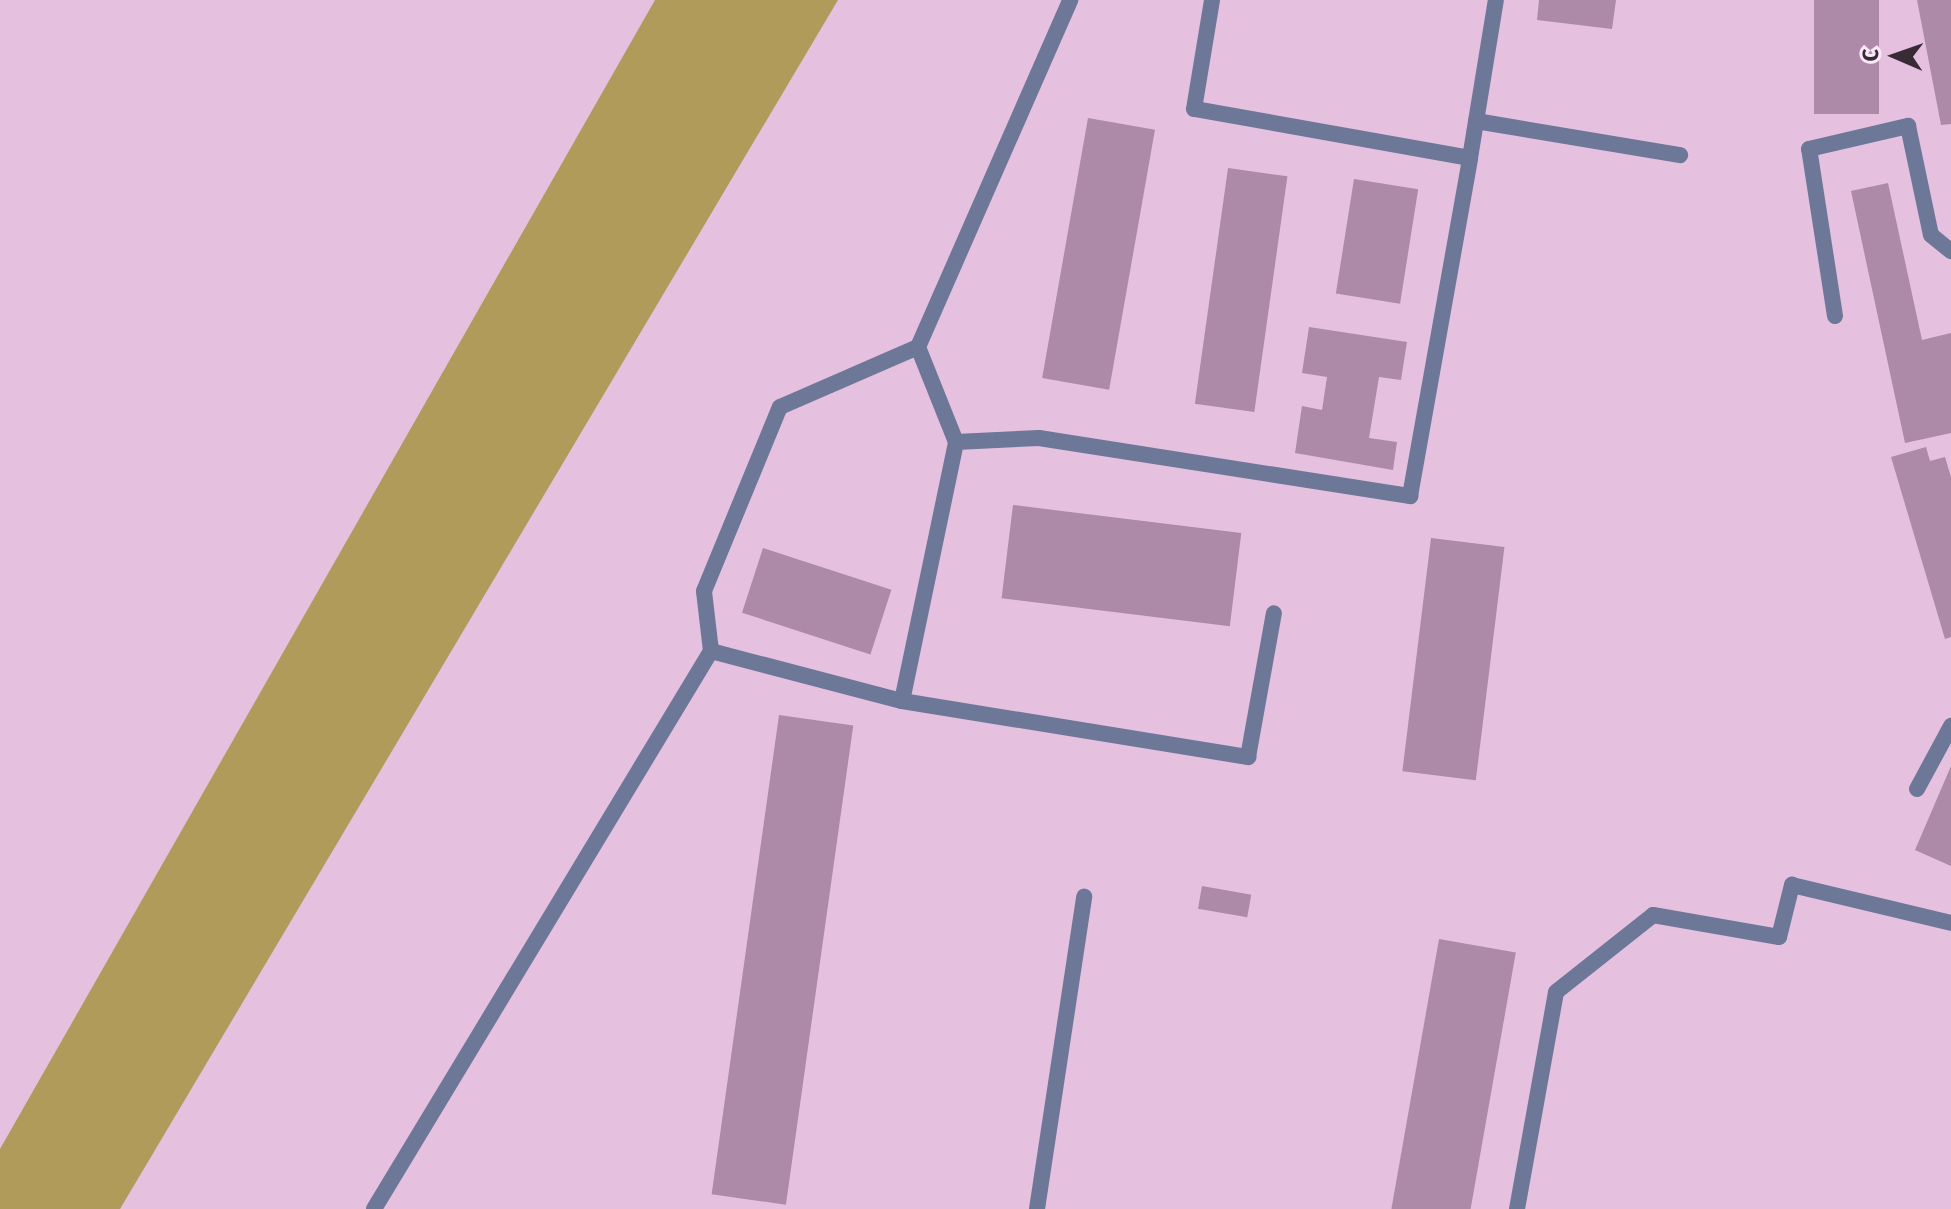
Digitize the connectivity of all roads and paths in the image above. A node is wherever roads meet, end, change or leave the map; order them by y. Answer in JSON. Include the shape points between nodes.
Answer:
{"nodes":[{"id":1,"x":1070,"y":0,"type":"edge"},
{"id":2,"x":1212,"y":0,"type":"edge"},
{"id":3,"x":1496,"y":0,"type":"edge"},
{"id":4,"x":1476,"y":121,"type":"junction"},
{"id":5,"x":1680,"y":155,"type":"dead end"},
{"id":6,"x":1470,"y":158,"type":"junction"},
{"id":7,"x":1951,"y":251,"type":"edge"},
{"id":8,"x":1835,"y":316,"type":"dead end"},
{"id":9,"x":918,"y":347,"type":"junction"},
{"id":10,"x":956,"y":442,"type":"junction"},
{"id":11,"x":1274,"y":613,"type":"dead end"},
{"id":12,"x":711,"y":651,"type":"junction"},
{"id":13,"x":902,"y":701,"type":"junction"},
{"id":14,"x":1951,"y":726,"type":"edge"},
{"id":15,"x":1917,"y":789,"type":"dead end"},
{"id":16,"x":1084,"y":897,"type":"dead end"},
{"id":17,"x":1951,"y":923,"type":"edge"},
{"id":18,"x":374,"y":1209,"type":"edge"},
{"id":19,"x":1037,"y":1209,"type":"edge"},
{"id":20,"x":1517,"y":1209,"type":"edge"}],
"edges":[{"from":1,"to":9,"type":"lane"},
{"from":2,"to":6,"type":"lane","via":[[1194,109]]},
{"from":3,"to":4,"type":"lane"},
{"from":4,"to":5,"type":"lane"},
{"from":4,"to":6,"type":"lane"},
{"from":6,"to":10,"type":"lane","via":[[1410,496],[1039,438]]},
{"from":7,"to":8,"type":"lane","via":[[1931,235],[1908,126],[1809,149]]},
{"from":9,"to":10,"type":"lane"},
{"from":9,"to":12,"type":"lane","via":[[780,407],[704,591]]},
{"from":10,"to":13,"type":"lane"},
{"from":11,"to":13,"type":"lane","via":[[1248,757]]},
{"from":12,"to":13,"type":"lane"},
{"from":12,"to":18,"type":"lane"},
{"from":14,"to":15,"type":"lane"},
{"from":16,"to":19,"type":"lane"},
{"from":17,"to":20,"type":"lane","via":[[1792,885],[1779,937],[1653,915],[1556,992]]}]}
